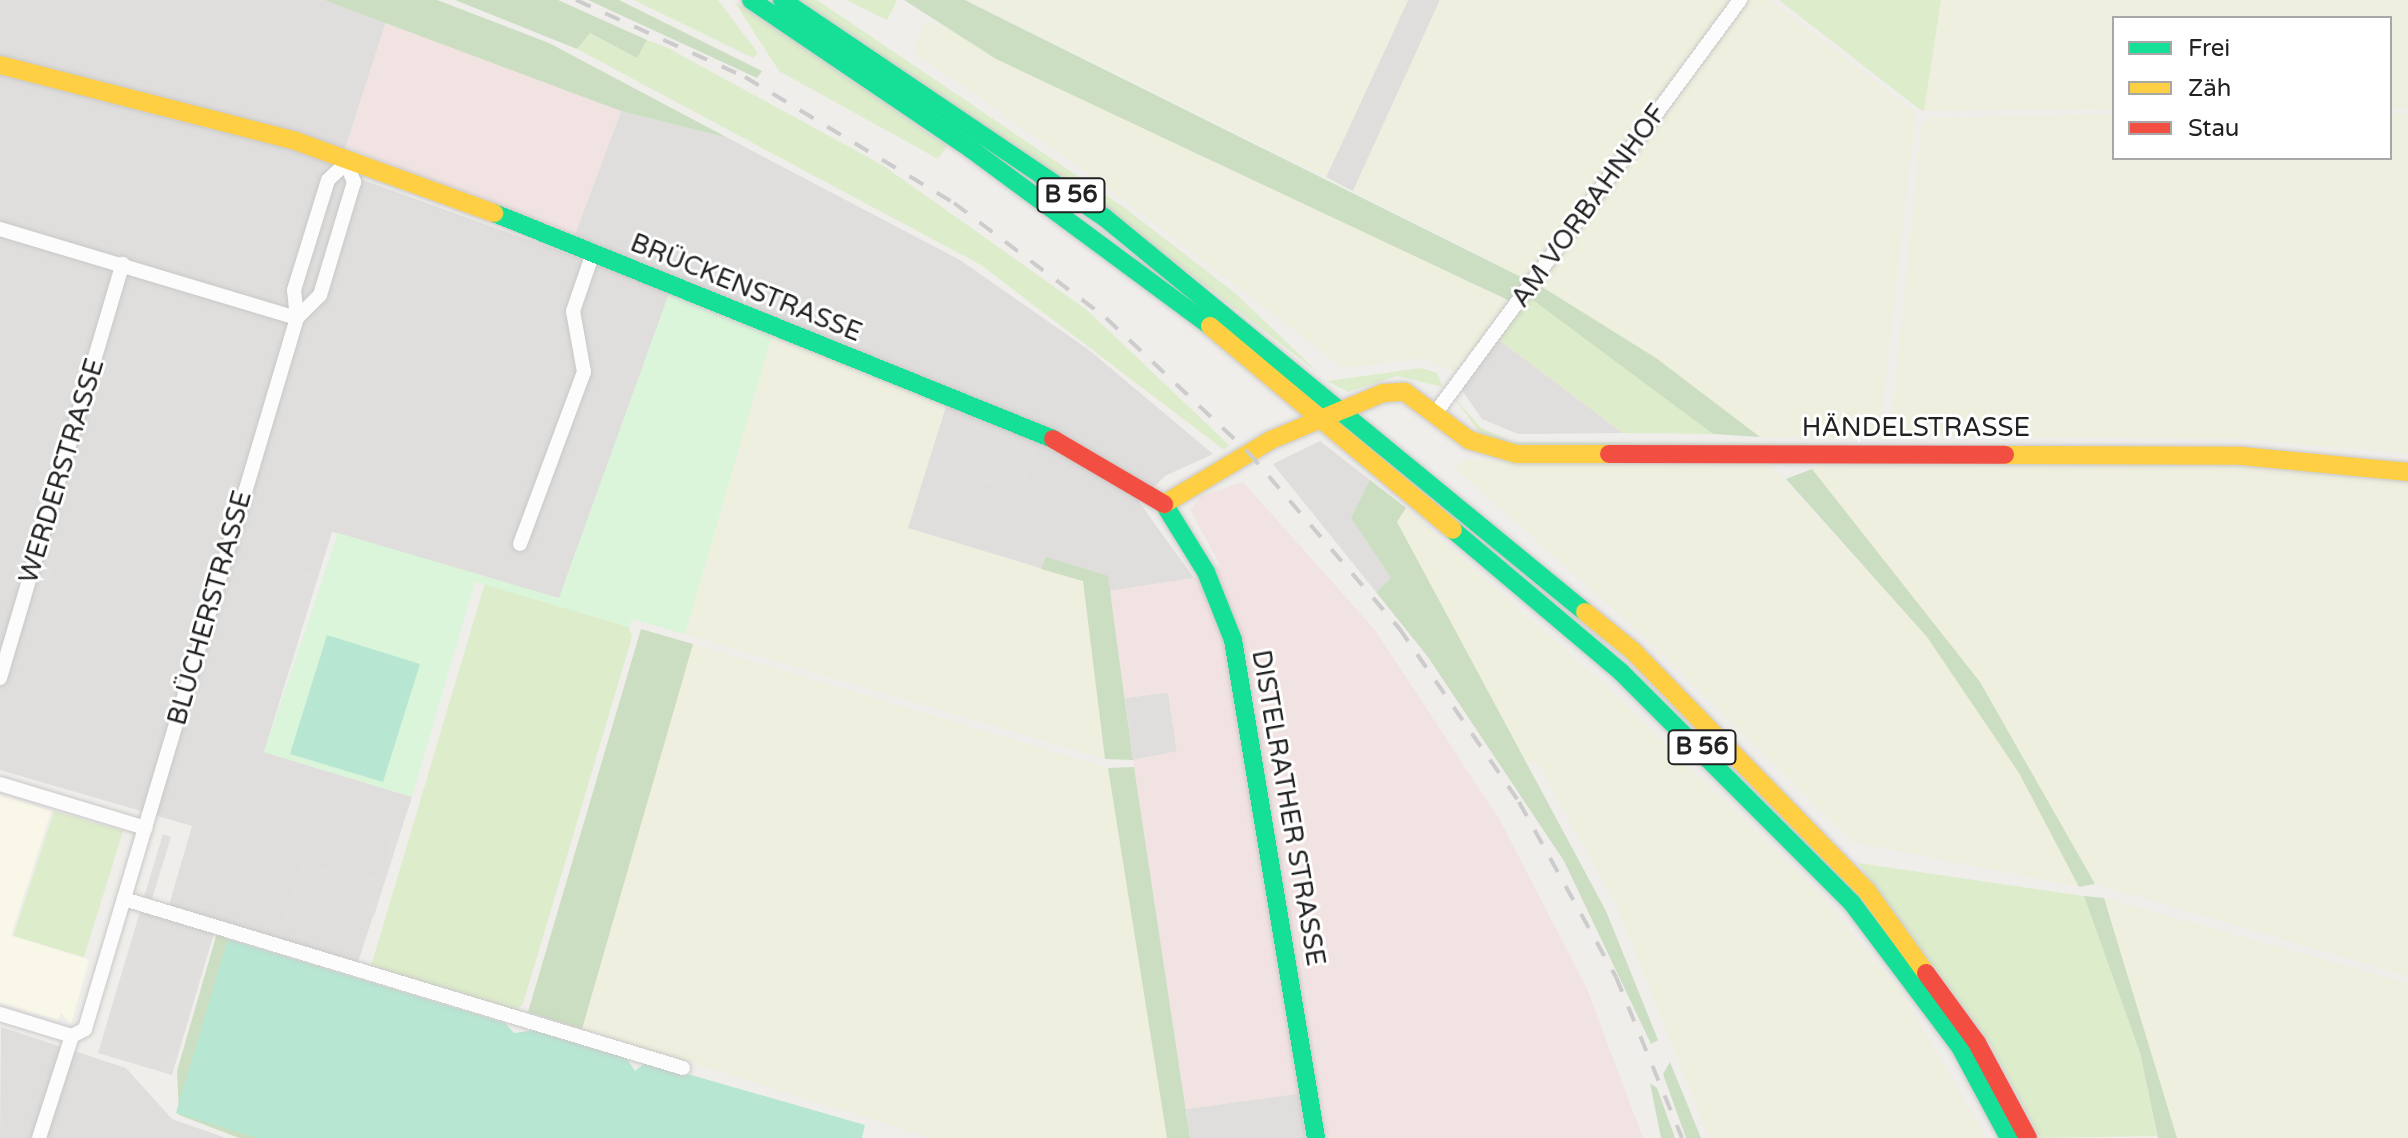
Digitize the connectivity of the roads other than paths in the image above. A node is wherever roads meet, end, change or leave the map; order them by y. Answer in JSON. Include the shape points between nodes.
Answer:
{"nodes":[{"id":1,"x":751,"y":0,"type":"edge"},
{"id":2,"x":782,"y":0,"type":"edge"},
{"id":3,"x":1740,"y":0,"type":"edge"},
{"id":4,"x":0,"y":65,"type":"edge"},
{"id":5,"x":346,"y":163,"type":"junction"},
{"id":6,"x":0,"y":229,"type":"edge"},
{"id":7,"x":593,"y":253,"type":"junction"},
{"id":8,"x":123,"y":264,"type":"junction"},
{"id":9,"x":297,"y":318,"type":"junction"},
{"id":10,"x":1345,"y":408,"type":"junction"},
{"id":11,"x":1437,"y":411,"type":"junction"},
{"id":12,"x":1325,"y":417,"type":"junction"},
{"id":13,"x":2408,"y":472,"type":"edge"},
{"id":14,"x":1164,"y":504,"type":"junction"},
{"id":15,"x":520,"y":544,"type":"dead end"},
{"id":16,"x":0,"y":678,"type":"edge"},
{"id":17,"x":0,"y":784,"type":"edge"},
{"id":18,"x":146,"y":828,"type":"junction"},
{"id":19,"x":124,"y":899,"type":"junction"},
{"id":20,"x":0,"y":1014,"type":"edge"},
{"id":21,"x":76,"y":1036,"type":"junction"},
{"id":22,"x":683,"y":1068,"type":"dead end"},
{"id":23,"x":39,"y":1138,"type":"edge"},
{"id":24,"x":1316,"y":1138,"type":"edge"},
{"id":25,"x":2009,"y":1138,"type":"edge"},
{"id":26,"x":2028,"y":1138,"type":"edge"}],
"edges":[{"from":1,"to":12,"type":"main road","number":"B 56","via":[[1090,234]]},
{"from":2,"to":10,"type":"main road","number":"B 56","via":[[1104,217]]},
{"from":3,"to":11,"type":"street","name":"AM VORBAHNHOF"},
{"from":4,"to":5,"type":"main road","name":"BRÜCKENSTRASSE","via":[[296,141]]},
{"from":5,"to":7,"type":"main road","name":"BRÜCKENSTRASSE","via":[[436,189]]},
{"from":5,"to":9,"type":"street","name":"BLÜCHERSTRASSE","via":[[328,180],[294,290]]},
{"from":5,"to":9,"type":"street","name":"BLÜCHERSTRASSE","via":[[354,182],[320,295]]},
{"from":6,"to":8,"type":"street"},
{"from":7,"to":14,"type":"main road","name":"BRÜCKENSTRASSE","via":[[1055,440]]},
{"from":7,"to":15,"type":"street","via":[[573,311],[584,372]]},
{"from":8,"to":9,"type":"street"},
{"from":8,"to":16,"type":"street","name":"WERDERSTRASSE"},
{"from":9,"to":18,"type":"street","name":"BLÜCHERSTRASSE"},
{"from":10,"to":11,"type":"main road","via":[[1405,392]]},
{"from":10,"to":12,"type":"main road"},
{"from":10,"to":26,"type":"main road","number":"B 56","via":[[1605,626],[1806,824],[1931,973]]},
{"from":11,"to":13,"type":"main road","name":"HÄNDELSTRASSE","via":[[1469,440],[1517,454],[2242,456]]},
{"from":12,"to":14,"type":"main road","via":[[1219,466]]},
{"from":12,"to":25,"type":"main road","number":"B 56","via":[[1621,672],[1791,836],[1916,985]]},
{"from":14,"to":24,"type":"main road","name":"DISTELRATHER STRASSE","via":[[1206,572],[1233,640]]},
{"from":17,"to":18,"type":"street"},
{"from":18,"to":19,"type":"street","name":"BLÜCHERSTRASSE"},
{"from":19,"to":21,"type":"street","name":"BLÜCHERSTRASSE"},
{"from":19,"to":22,"type":"street"},
{"from":20,"to":21,"type":"street"},
{"from":21,"to":23,"type":"street","name":"BLÜCHERSTRASSE"}]}
